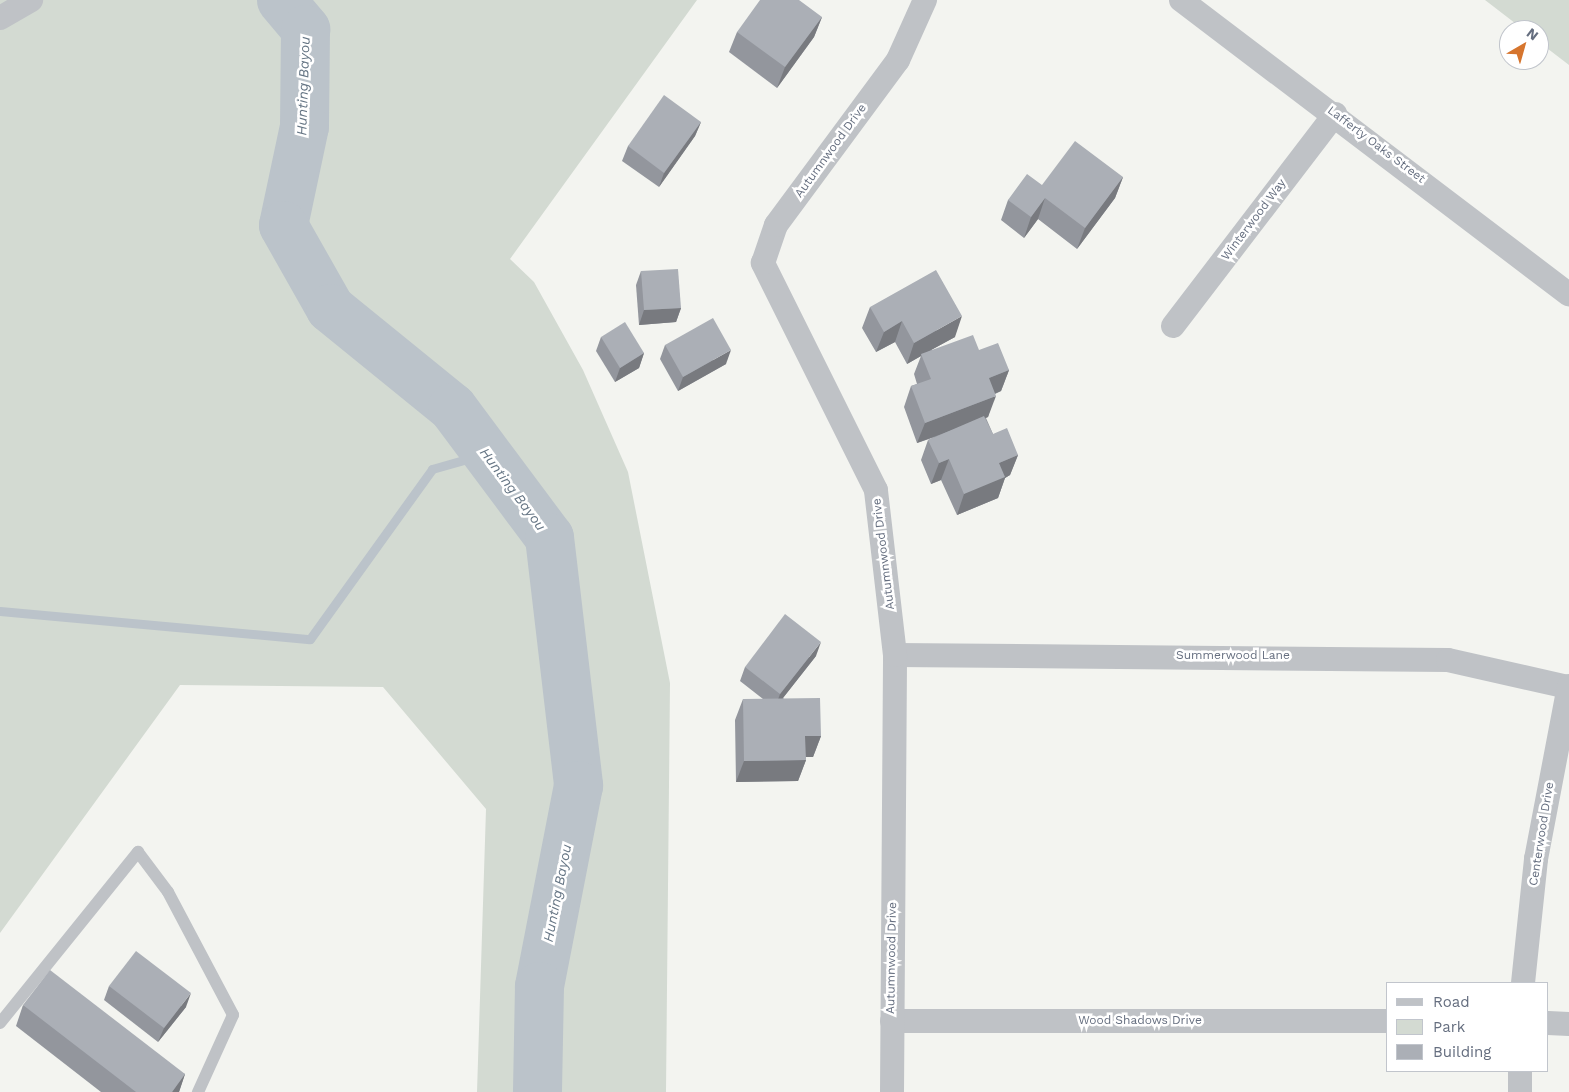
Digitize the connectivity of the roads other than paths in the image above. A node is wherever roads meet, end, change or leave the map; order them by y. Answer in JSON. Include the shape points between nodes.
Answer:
{"nodes":[{"id":1,"x":31,"y":0,"type":"edge"},
{"id":2,"x":925,"y":0,"type":"edge"},
{"id":3,"x":1181,"y":0,"type":"edge"},
{"id":4,"x":0,"y":18,"type":"edge"},
{"id":5,"x":1335,"y":114,"type":"junction"},
{"id":6,"x":1569,"y":294,"type":"edge"},
{"id":7,"x":1172,"y":326,"type":"dead end"},
{"id":8,"x":895,"y":655,"type":"junction"},
{"id":9,"x":1569,"y":687,"type":"edge"},
{"id":10,"x":1523,"y":982,"type":"edge"},
{"id":11,"x":892,"y":1021,"type":"junction"},
{"id":12,"x":1386,"y":1021,"type":"edge"},
{"id":13,"x":1549,"y":1022,"type":"edge"},
{"id":14,"x":0,"y":1023,"type":"edge"},
{"id":15,"x":1569,"y":1024,"type":"edge"},
{"id":16,"x":1520,"y":1072,"type":"edge"},
{"id":17,"x":198,"y":1092,"type":"edge"},
{"id":18,"x":892,"y":1092,"type":"edge"},
{"id":19,"x":1520,"y":1092,"type":"edge"}],
"edges":[{"from":1,"to":4,"type":"street"},
{"from":2,"to":8,"type":"street","name":"Autumnwood Drive","via":[[898,60],[776,226],[763,263],[876,490]]},
{"from":3,"to":5,"type":"street","name":"Lafferty Oaks Street"},
{"from":5,"to":6,"type":"street","name":"Lafferty Oaks Street"},
{"from":5,"to":7,"type":"street","name":"Winterwood Way"},
{"from":8,"to":9,"type":"street","name":"Summerwood Lane","via":[[1448,660]]},
{"from":8,"to":11,"type":"street","name":"Autumnwood Drive"},
{"from":9,"to":10,"type":"street","name":"Centerwood Drive","via":[[1536,858]]},
{"from":11,"to":12,"type":"street","name":"Wood Shadows Drive"},
{"from":11,"to":18,"type":"street","name":"Autumnwood Drive"},
{"from":13,"to":15,"type":"street"},
{"from":14,"to":17,"type":"lane","via":[[138,852],[168,892],[233,1015]]},
{"from":16,"to":19,"type":"street"}]}
